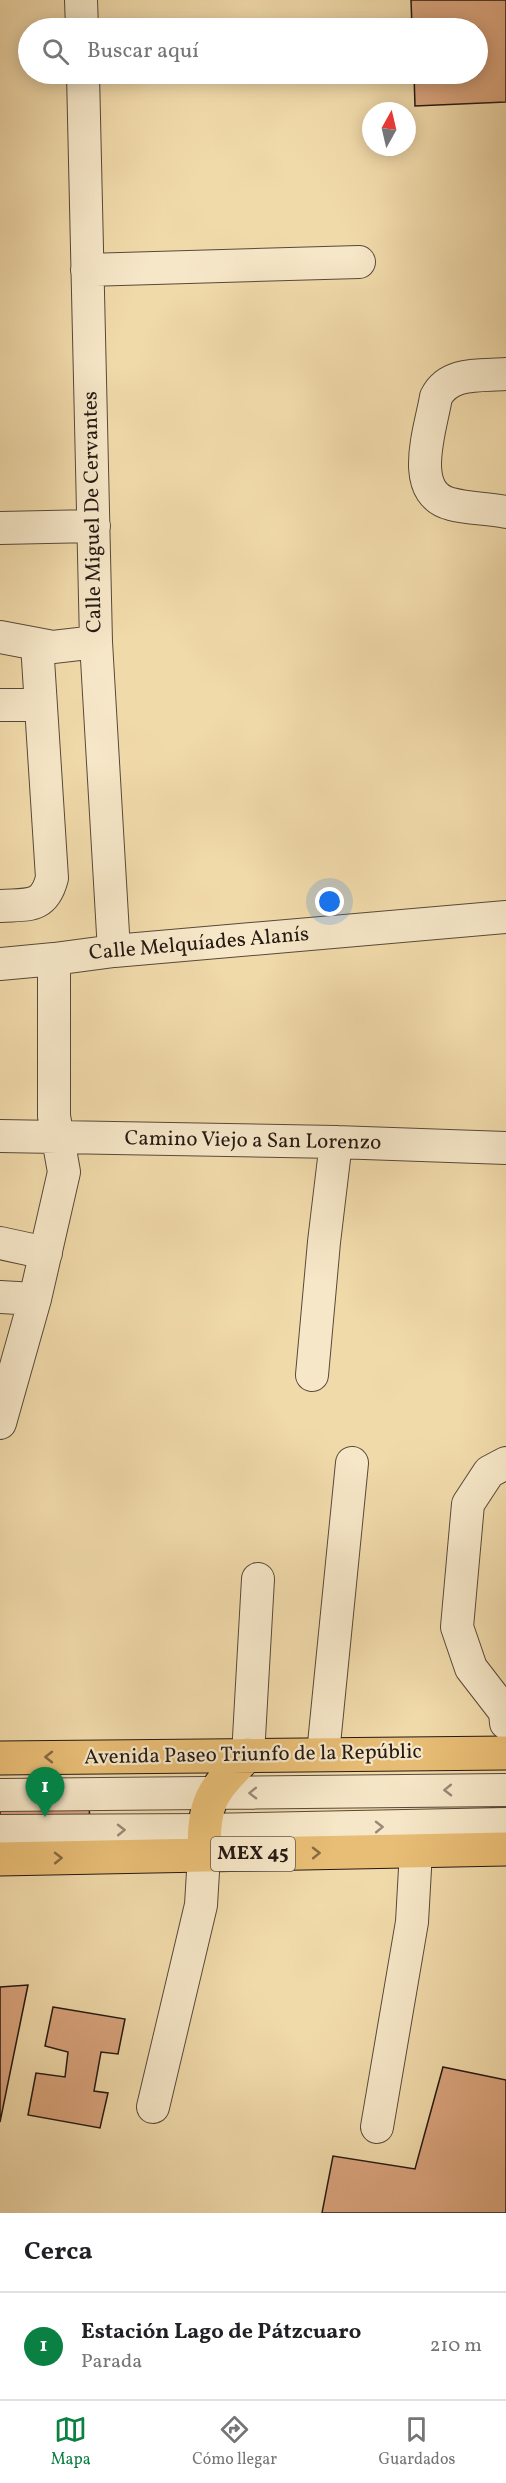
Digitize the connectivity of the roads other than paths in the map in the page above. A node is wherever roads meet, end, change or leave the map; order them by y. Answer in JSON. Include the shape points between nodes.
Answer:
{"nodes":[{"id":1,"x":81,"y":0,"type":"edge"},
{"id":2,"x":82,"y":18,"type":"edge"},
{"id":3,"x":83,"y":84,"type":"edge"},
{"id":4,"x":359,"y":262,"type":"dead end"},
{"id":5,"x":87,"y":270,"type":"junction"},
{"id":6,"x":506,"y":374,"type":"edge"},
{"id":7,"x":506,"y":512,"type":"edge"},
{"id":8,"x":94,"y":526,"type":"junction"},
{"id":9,"x":0,"y":528,"type":"edge"},
{"id":10,"x":0,"y":637,"type":"edge"},
{"id":11,"x":96,"y":642,"type":"junction"},
{"id":12,"x":37,"y":644,"type":"junction"},
{"id":13,"x":0,"y":705,"type":"edge"},
{"id":14,"x":40,"y":705,"type":"junction"},
{"id":15,"x":0,"y":906,"type":"edge"},
{"id":16,"x":506,"y":917,"type":"edge"},
{"id":17,"x":114,"y":951,"type":"junction"},
{"id":18,"x":54,"y":960,"type":"junction"},
{"id":19,"x":0,"y":964,"type":"edge"},
{"id":20,"x":0,"y":1136,"type":"edge"},
{"id":21,"x":57,"y":1137,"type":"junction"},
{"id":22,"x":336,"y":1142,"type":"junction"},
{"id":23,"x":506,"y":1148,"type":"edge"},
{"id":24,"x":0,"y":1243,"type":"edge"},
{"id":25,"x":46,"y":1252,"type":"junction"},
{"id":26,"x":0,"y":1297,"type":"edge"},
{"id":27,"x":35,"y":1299,"type":"junction"},
{"id":28,"x":312,"y":1376,"type":"dead end"},
{"id":29,"x":0,"y":1423,"type":"edge"},
{"id":30,"x":352,"y":1462,"type":"dead end"},
{"id":31,"x":506,"y":1463,"type":"edge"},
{"id":32,"x":258,"y":1579,"type":"dead end"},
{"id":33,"x":506,"y":1723,"type":"edge"},
{"id":34,"x":506,"y":1753,"type":"edge"},
{"id":35,"x":323,"y":1754,"type":"junction"},
{"id":36,"x":248,"y":1755,"type":"junction"},
{"id":37,"x":0,"y":1758,"type":"edge"},
{"id":38,"x":506,"y":1790,"type":"edge"},
{"id":39,"x":214,"y":1793,"type":"junction"},
{"id":40,"x":0,"y":1795,"type":"edge"},
{"id":41,"x":506,"y":1824,"type":"edge"},
{"id":42,"x":0,"y":1831,"type":"edge"},
{"id":43,"x":204,"y":1842,"type":"junction"},
{"id":44,"x":506,"y":1849,"type":"edge"},
{"id":45,"x":416,"y":1851,"type":"junction"},
{"id":46,"x":0,"y":1859,"type":"edge"},
{"id":47,"x":153,"y":2108,"type":"dead end"},
{"id":48,"x":377,"y":2127,"type":"dead end"}],
"edges":[{"from":1,"to":2,"type":"street"},
{"from":3,"to":5,"type":"street","name":"Calle Miguel De Cervantes"},
{"from":4,"to":5,"type":"street"},
{"from":5,"to":8,"type":"street","name":"Calle Miguel De Cervantes"},
{"from":6,"to":7,"type":"street","via":[[459,377],[441,387],[423,465],[430,492],[438,500]]},
{"from":8,"to":9,"type":"street"},
{"from":8,"to":11,"type":"street","name":"Calle Miguel De Cervantes"},
{"from":10,"to":12,"type":"street"},
{"from":11,"to":12,"type":"street","via":[[53,647]]},
{"from":11,"to":17,"type":"street","name":"Calle Miguel De Cervantes"},
{"from":12,"to":14,"type":"street"},
{"from":13,"to":14,"type":"street"},
{"from":14,"to":15,"type":"street","via":[[52,878],[41,901]]},
{"from":16,"to":17,"type":"street","name":"Calle Melquíades Alanís"},
{"from":17,"to":18,"type":"street","name":"Calle Melquíades Alanís"},
{"from":18,"to":19,"type":"street","name":"Calle Melquíades Alanís"},
{"from":18,"to":21,"type":"street"},
{"from":20,"to":21,"type":"street","name":"Camino Viejo a San Lorenzo"},
{"from":21,"to":22,"type":"street","name":"Camino Viejo a San Lorenzo"},
{"from":21,"to":25,"type":"street","via":[[64,1172]]},
{"from":22,"to":23,"type":"street","name":"Camino Viejo a San Lorenzo"},
{"from":22,"to":28,"type":"street"},
{"from":24,"to":25,"type":"street"},
{"from":25,"to":27,"type":"street"},
{"from":26,"to":27,"type":"street"},
{"from":27,"to":29,"type":"street"},
{"from":30,"to":35,"type":"street"},
{"from":31,"to":33,"type":"street","via":[[489,1472],[468,1504],[456,1627],[471,1668],[505,1712]]},
{"from":32,"to":36,"type":"street"},
{"from":34,"to":35,"type":"main road","name":"Avenida Paseo Triunfo de la Repúblic"},
{"from":35,"to":36,"type":"main road","name":"Avenida Paseo Triunfo de la Repúblic"},
{"from":36,"to":37,"type":"main road","name":"Avenida Paseo Triunfo de la Repúblic","one_way":true},
{"from":36,"to":39,"type":"main road"},
{"from":38,"to":39,"type":"street","one_way":true},
{"from":39,"to":40,"type":"street"},
{"from":39,"to":43,"type":"main road","via":[[206,1814]]},
{"from":43,"to":41,"type":"street","one_way":true},
{"from":42,"to":43,"type":"street","one_way":true},
{"from":43,"to":45,"type":"main road","number":"MEX 45","one_way":true},
{"from":46,"to":43,"type":"main road","number":"MEX 45","one_way":true},
{"from":43,"to":47,"type":"street","via":[[201,1905]]},
{"from":44,"to":45,"type":"main road","number":"MEX 45"},
{"from":45,"to":48,"type":"street","via":[[412,1922]]}]}
